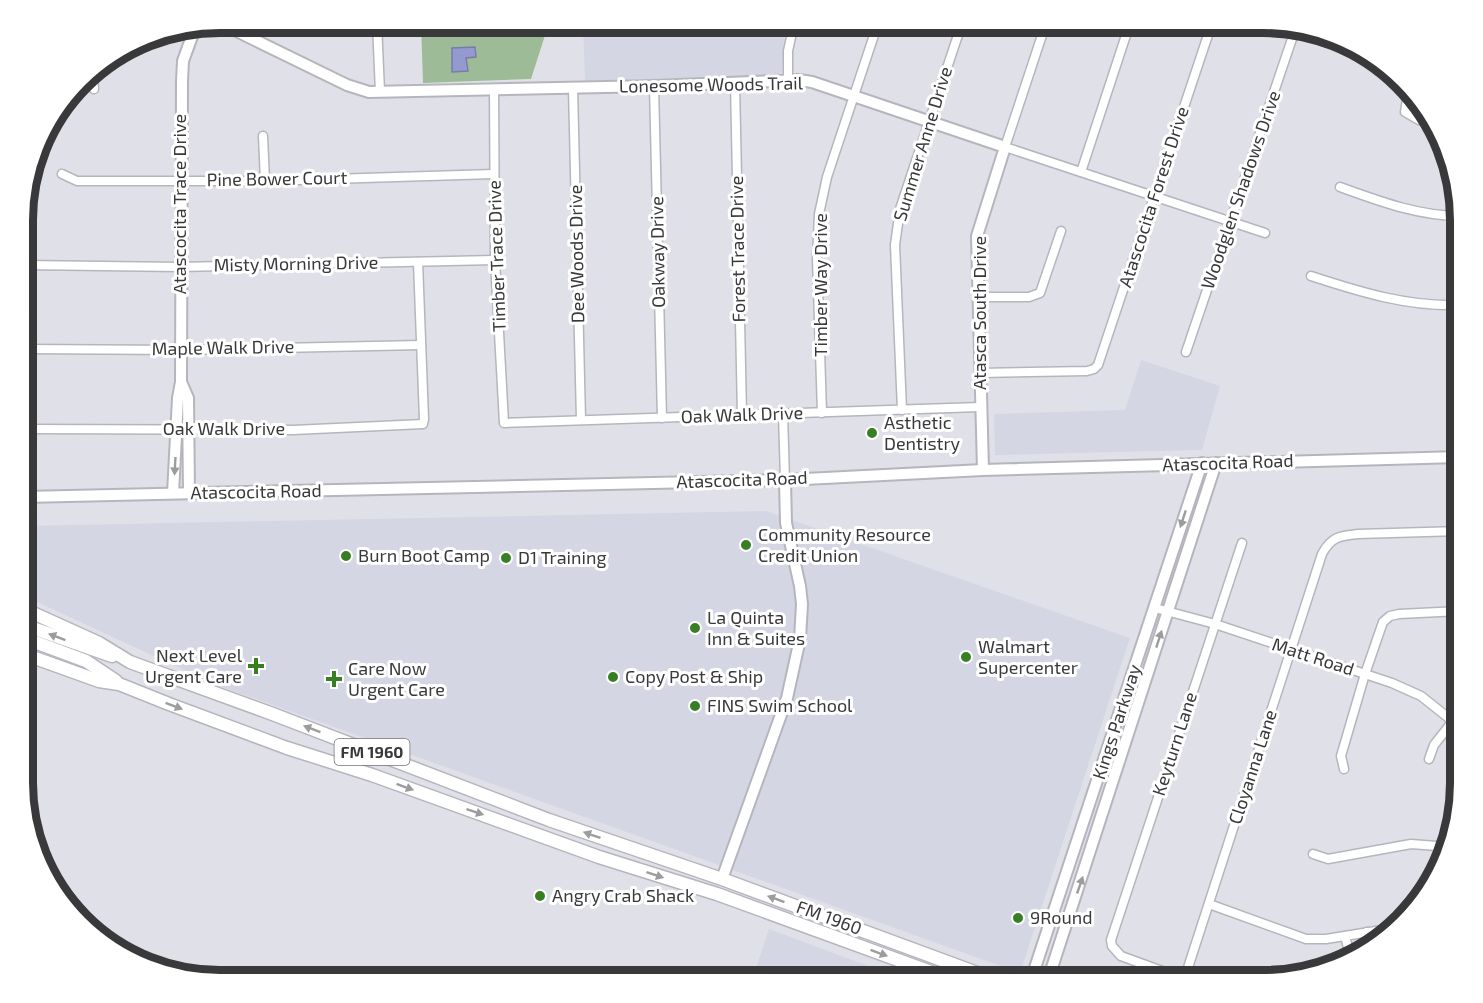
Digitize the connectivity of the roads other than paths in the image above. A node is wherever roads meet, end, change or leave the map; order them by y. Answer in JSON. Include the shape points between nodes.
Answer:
{"nodes":[{"id":1,"x":242,"y":33,"type":"edge"},
{"id":2,"x":378,"y":33,"type":"edge"},
{"id":3,"x":792,"y":33,"type":"edge"},
{"id":4,"x":875,"y":33,"type":"edge"},
{"id":5,"x":959,"y":33,"type":"edge"},
{"id":6,"x":1043,"y":33,"type":"edge"},
{"id":7,"x":1127,"y":33,"type":"edge"},
{"id":8,"x":1209,"y":33,"type":"edge"},
{"id":9,"x":192,"y":36,"type":"edge"},
{"id":10,"x":1293,"y":36,"type":"edge"},
{"id":11,"x":788,"y":80,"type":"junction"},
{"id":12,"x":94,"y":83,"type":"edge"},
{"id":13,"x":735,"y":83,"type":"junction"},
{"id":14,"x":654,"y":86,"type":"junction"},
{"id":15,"x":573,"y":88,"type":"junction"},
{"id":16,"x":94,"y":89,"type":"dead end"},
{"id":17,"x":494,"y":89,"type":"junction"},
{"id":18,"x":380,"y":92,"type":"junction"},
{"id":19,"x":854,"y":96,"type":"junction"},
{"id":20,"x":1407,"y":101,"type":"edge"},
{"id":21,"x":1420,"y":120,"type":"edge"},
{"id":22,"x":929,"y":121,"type":"junction"},
{"id":23,"x":263,"y":136,"type":"dead end"},
{"id":24,"x":1005,"y":147,"type":"junction"},
{"id":25,"x":1081,"y":172,"type":"junction"},
{"id":26,"x":62,"y":174,"type":"dead end"},
{"id":27,"x":494,"y":174,"type":"junction"},
{"id":28,"x":182,"y":181,"type":"junction"},
{"id":29,"x":265,"y":181,"type":"junction"},
{"id":30,"x":1340,"y":187,"type":"dead end"},
{"id":31,"x":1154,"y":196,"type":"junction"},
{"id":32,"x":1450,"y":215,"type":"edge"},
{"id":33,"x":1230,"y":222,"type":"junction"},
{"id":34,"x":1061,"y":231,"type":"dead end"},
{"id":35,"x":1265,"y":233,"type":"dead end"},
{"id":36,"x":495,"y":260,"type":"junction"},
{"id":37,"x":418,"y":262,"type":"junction"},
{"id":38,"x":33,"y":265,"type":"edge"},
{"id":39,"x":180,"y":267,"type":"junction"},
{"id":40,"x":1311,"y":276,"type":"dead end"},
{"id":41,"x":977,"y":297,"type":"junction"},
{"id":42,"x":1450,"y":305,"type":"edge"},
{"id":43,"x":421,"y":345,"type":"junction"},
{"id":44,"x":33,"y":349,"type":"edge"},
{"id":45,"x":180,"y":350,"type":"junction"},
{"id":46,"x":1186,"y":352,"type":"dead end"},
{"id":47,"x":980,"y":373,"type":"junction"},
{"id":48,"x":181,"y":382,"type":"junction"},
{"id":49,"x":980,"y":407,"type":"junction"},
{"id":50,"x":902,"y":410,"type":"junction"},
{"id":51,"x":822,"y":413,"type":"junction"},
{"id":52,"x":783,"y":414,"type":"junction"},
{"id":53,"x":742,"y":415,"type":"junction"},
{"id":54,"x":662,"y":418,"type":"junction"},
{"id":55,"x":581,"y":420,"type":"junction"},
{"id":56,"x":504,"y":423,"type":"joint"},
{"id":57,"x":33,"y":429,"type":"edge"},
{"id":58,"x":177,"y":429,"type":"junction"},
{"id":59,"x":190,"y":430,"type":"junction"},
{"id":60,"x":1450,"y":457,"type":"edge"},
{"id":61,"x":1216,"y":463,"type":"junction"},
{"id":62,"x":1202,"y":464,"type":"junction"},
{"id":63,"x":983,"y":470,"type":"junction"},
{"id":64,"x":785,"y":480,"type":"junction"},
{"id":65,"x":174,"y":494,"type":"junction"},
{"id":66,"x":189,"y":494,"type":"junction"},
{"id":67,"x":33,"y":497,"type":"edge"},
{"id":68,"x":1450,"y":531,"type":"edge"},
{"id":69,"x":1242,"y":543,"type":"dead end"},
{"id":70,"x":1155,"y":608,"type":"junction"},
{"id":71,"x":1168,"y":610,"type":"junction"},
{"id":72,"x":1450,"y":611,"type":"edge"},
{"id":73,"x":33,"y":613,"type":"edge"},
{"id":74,"x":1215,"y":624,"type":"junction"},
{"id":75,"x":33,"y":628,"type":"edge"},
{"id":76,"x":33,"y":641,"type":"edge"},
{"id":77,"x":1292,"y":650,"type":"junction"},
{"id":78,"x":33,"y":657,"type":"edge"},
{"id":79,"x":130,"y":662,"type":"junction"},
{"id":80,"x":1365,"y":674,"type":"junction"},
{"id":81,"x":119,"y":684,"type":"junction"},
{"id":82,"x":1450,"y":719,"type":"edge"},
{"id":83,"x":1450,"y":725,"type":"edge"},
{"id":84,"x":1429,"y":759,"type":"dead end"},
{"id":85,"x":1344,"y":769,"type":"dead end"},
{"id":86,"x":1439,"y":846,"type":"edge"},
{"id":87,"x":1313,"y":854,"type":"dead end"},
{"id":88,"x":722,"y":879,"type":"junction"},
{"id":89,"x":1209,"y":904,"type":"junction"},
{"id":90,"x":1378,"y":930,"type":"edge"},
{"id":91,"x":1367,"y":932,"type":"junction"},
{"id":92,"x":1345,"y":936,"type":"junction"},
{"id":93,"x":1368,"y":937,"type":"edge"},
{"id":94,"x":1348,"y":949,"type":"edge"},
{"id":95,"x":926,"y":970,"type":"edge"},
{"id":96,"x":969,"y":970,"type":"edge"},
{"id":97,"x":1033,"y":970,"type":"edge"},
{"id":98,"x":1051,"y":970,"type":"edge"},
{"id":99,"x":1158,"y":970,"type":"edge"},
{"id":100,"x":1188,"y":970,"type":"edge"}],
"edges":[{"from":1,"to":18,"type":"street","name":"Lonesome Woods Trail","via":[[347,85]]},
{"from":2,"to":18,"type":"street"},
{"from":3,"to":11,"type":"street"},
{"from":4,"to":19,"type":"street","name":"Timber Way Drive"},
{"from":5,"to":22,"type":"street","name":"Summer Anne Drive"},
{"from":6,"to":24,"type":"street","name":"Atasca South Drive"},
{"from":7,"to":25,"type":"street"},
{"from":8,"to":31,"type":"street","name":"Atascocita Forest Drive"},
{"from":9,"to":28,"type":"street","name":"Atascocita Trace Drive","via":[[183,61]]},
{"from":10,"to":33,"type":"street","name":"Woodglen Shadows Drive"},
{"from":11,"to":13,"type":"street","name":"Lonesome Woods Trail"},
{"from":11,"to":19,"type":"street","name":"Lonesome Woods Trail","via":[[812,82]]},
{"from":12,"to":16,"type":"street"},
{"from":13,"to":14,"type":"street","name":"Lonesome Woods Trail"},
{"from":13,"to":53,"type":"street","name":"Forest Trace Drive"},
{"from":14,"to":15,"type":"street","name":"Lonesome Woods Trail"},
{"from":14,"to":54,"type":"street","name":"Oakway Drive"},
{"from":15,"to":17,"type":"street","name":"Lonesome Woods Trail"},
{"from":15,"to":55,"type":"street","name":"Dee Woods Drive"},
{"from":17,"to":18,"type":"street","name":"Lonesome Woods Trail"},
{"from":17,"to":27,"type":"street","name":"Timber Trace Drive"},
{"from":19,"to":22,"type":"street","name":"Lonesome Woods Trail"},
{"from":19,"to":51,"type":"street","name":"Timber Way Drive","via":[[827,177],[818,227]]},
{"from":20,"to":21,"type":"street","via":[[1405,112]]},
{"from":22,"to":24,"type":"street","name":"Lonesome Woods Trail"},
{"from":22,"to":50,"type":"street","name":"Summer Anne Drive","via":[[896,232]]},
{"from":23,"to":29,"type":"street"},
{"from":24,"to":25,"type":"street","name":"Lonesome Woods Trail"},
{"from":24,"to":41,"type":"street","name":"Atasca South Drive","via":[[977,236]]},
{"from":25,"to":31,"type":"street","name":"Lonesome Woods Trail"},
{"from":26,"to":28,"type":"street","name":"Pine Bower Court","via":[[77,181]]},
{"from":27,"to":29,"type":"street","name":"Pine Bower Court"},
{"from":27,"to":36,"type":"street","name":"Timber Trace Drive"},
{"from":28,"to":29,"type":"street","name":"Pine Bower Court"},
{"from":28,"to":39,"type":"street","name":"Atascocita Trace Drive"},
{"from":30,"to":32,"type":"street","via":[[1398,207]]},
{"from":31,"to":33,"type":"street","name":"Lonesome Woods Trail"},
{"from":31,"to":47,"type":"street","name":"Atascocita Forest Drive","via":[[1094,369]]},
{"from":33,"to":35,"type":"street","name":"Lonesome Woods Trail"},
{"from":33,"to":46,"type":"street","name":"Woodglen Shadows Drive"},
{"from":34,"to":41,"type":"street","via":[[1040,293],[1029,297]]},
{"from":36,"to":37,"type":"street","name":"Misty Morning Drive"},
{"from":36,"to":56,"type":"street","name":"Timber Trace Drive"},
{"from":37,"to":39,"type":"street","name":"Misty Morning Drive"},
{"from":37,"to":43,"type":"street"},
{"from":38,"to":39,"type":"street","name":"Misty Morning Drive"},
{"from":39,"to":45,"type":"street","name":"Atascocita Trace Drive"},
{"from":40,"to":42,"type":"street","via":[[1393,300]]},
{"from":41,"to":47,"type":"street","name":"Atasca South Drive"},
{"from":43,"to":45,"type":"street","name":"Maple Walk Drive"},
{"from":43,"to":59,"type":"street","name":"Oak Walk Drive","via":[[423,424]]},
{"from":44,"to":45,"type":"street","name":"Maple Walk Drive"},
{"from":45,"to":48,"type":"street","name":"Atascocita Trace Drive"},
{"from":47,"to":49,"type":"street","name":"Atasca South Drive"},
{"from":48,"to":58,"type":"street","name":"Atascocita Trace Drive"},
{"from":48,"to":59,"type":"street","name":"Atascocita Trace Drive","via":[[188,398]]},
{"from":49,"to":50,"type":"street","name":"Oak Walk Drive"},
{"from":49,"to":63,"type":"street","name":"Atasca South Drive"},
{"from":50,"to":51,"type":"street","name":"Oak Walk Drive"},
{"from":51,"to":52,"type":"street","name":"Oak Walk Drive"},
{"from":52,"to":53,"type":"street","name":"Oak Walk Drive"},
{"from":52,"to":64,"type":"street"},
{"from":53,"to":54,"type":"street","name":"Oak Walk Drive"},
{"from":54,"to":55,"type":"street","name":"Oak Walk Drive"},
{"from":55,"to":56,"type":"street","name":"Oak Walk Drive"},
{"from":57,"to":58,"type":"street","name":"Oak Walk Drive"},
{"from":58,"to":59,"type":"street","name":"Oak Walk Drive"},
{"from":58,"to":65,"type":"street","name":"Atascocita Trace Drive","one_way":true},
{"from":59,"to":66,"type":"street","name":"Atascocita Trace Drive"},
{"from":60,"to":61,"type":"street","name":"Atascocita Road"},
{"from":61,"to":62,"type":"street","name":"Atascocita Road"},
{"from":61,"to":71,"type":"street","name":"Kings Parkway"},
{"from":62,"to":63,"type":"street","name":"Atascocita Road"},
{"from":62,"to":70,"type":"street","name":"Kings Parkway","one_way":true},
{"from":63,"to":64,"type":"street","name":"Atascocita Road"},
{"from":64,"to":66,"type":"street","name":"Atascocita Road"},
{"from":64,"to":88,"type":"street","via":[[786,523],[802,604],[800,639],[787,698]]},
{"from":65,"to":66,"type":"street","name":"Atascocita Road"},
{"from":65,"to":67,"type":"street","name":"Atascocita Road"},
{"from":68,"to":77,"type":"street","name":"Cloyanna Lane","via":[[1343,536],[1329,542]]},
{"from":69,"to":74,"type":"street","name":"Keyturn Lane"},
{"from":70,"to":71,"type":"street","name":"Matt Road"},
{"from":70,"to":97,"type":"street","name":"Kings Parkway"},
{"from":71,"to":74,"type":"street","name":"Matt Road"},
{"from":98,"to":71,"type":"street","name":"Kings Parkway","one_way":true},
{"from":72,"to":80,"type":"street","via":[[1390,616],[1383,622]]},
{"from":73,"to":79,"type":"main road","name":"FM 1960","number":"FM 1960","via":[[99,643]]},
{"from":74,"to":77,"type":"street","name":"Matt Road"},
{"from":74,"to":99,"type":"street","name":"Keyturn Lane","via":[[1111,940],[1121,956]]},
{"from":79,"to":75,"type":"main road","one_way":true},
{"from":76,"to":81,"type":"main road","via":[[86,661]]},
{"from":77,"to":80,"type":"street","name":"Matt Road"},
{"from":77,"to":89,"type":"street","name":"Cloyanna Lane"},
{"from":78,"to":81,"type":"main road","name":"FM 1960","number":"FM 1960","via":[[99,681]]},
{"from":88,"to":79,"type":"main road","name":"FM 1960","number":"FM 1960","one_way":true,"via":[[549,820]]},
{"from":80,"to":82,"type":"street","name":"Matt Road","via":[[1420,696]]},
{"from":80,"to":85,"type":"street","via":[[1341,756]]},
{"from":81,"to":95,"type":"main road","name":"FM 1960","number":"FM 1960","one_way":true,"via":[[287,748],[717,894]]},
{"from":83,"to":84,"type":"street","via":[[1434,745]]},
{"from":86,"to":87,"type":"street","via":[[1411,844],[1328,859]]},
{"from":96,"to":88,"type":"main road","name":"FM 1960","number":"FM 1960","one_way":true},
{"from":89,"to":92,"type":"street","via":[[1306,939]]},
{"from":89,"to":100,"type":"street","name":"Cloyanna Lane"},
{"from":90,"to":91,"type":"street"},
{"from":91,"to":92,"type":"street"},
{"from":91,"to":93,"type":"street"},
{"from":92,"to":94,"type":"street"}]}
